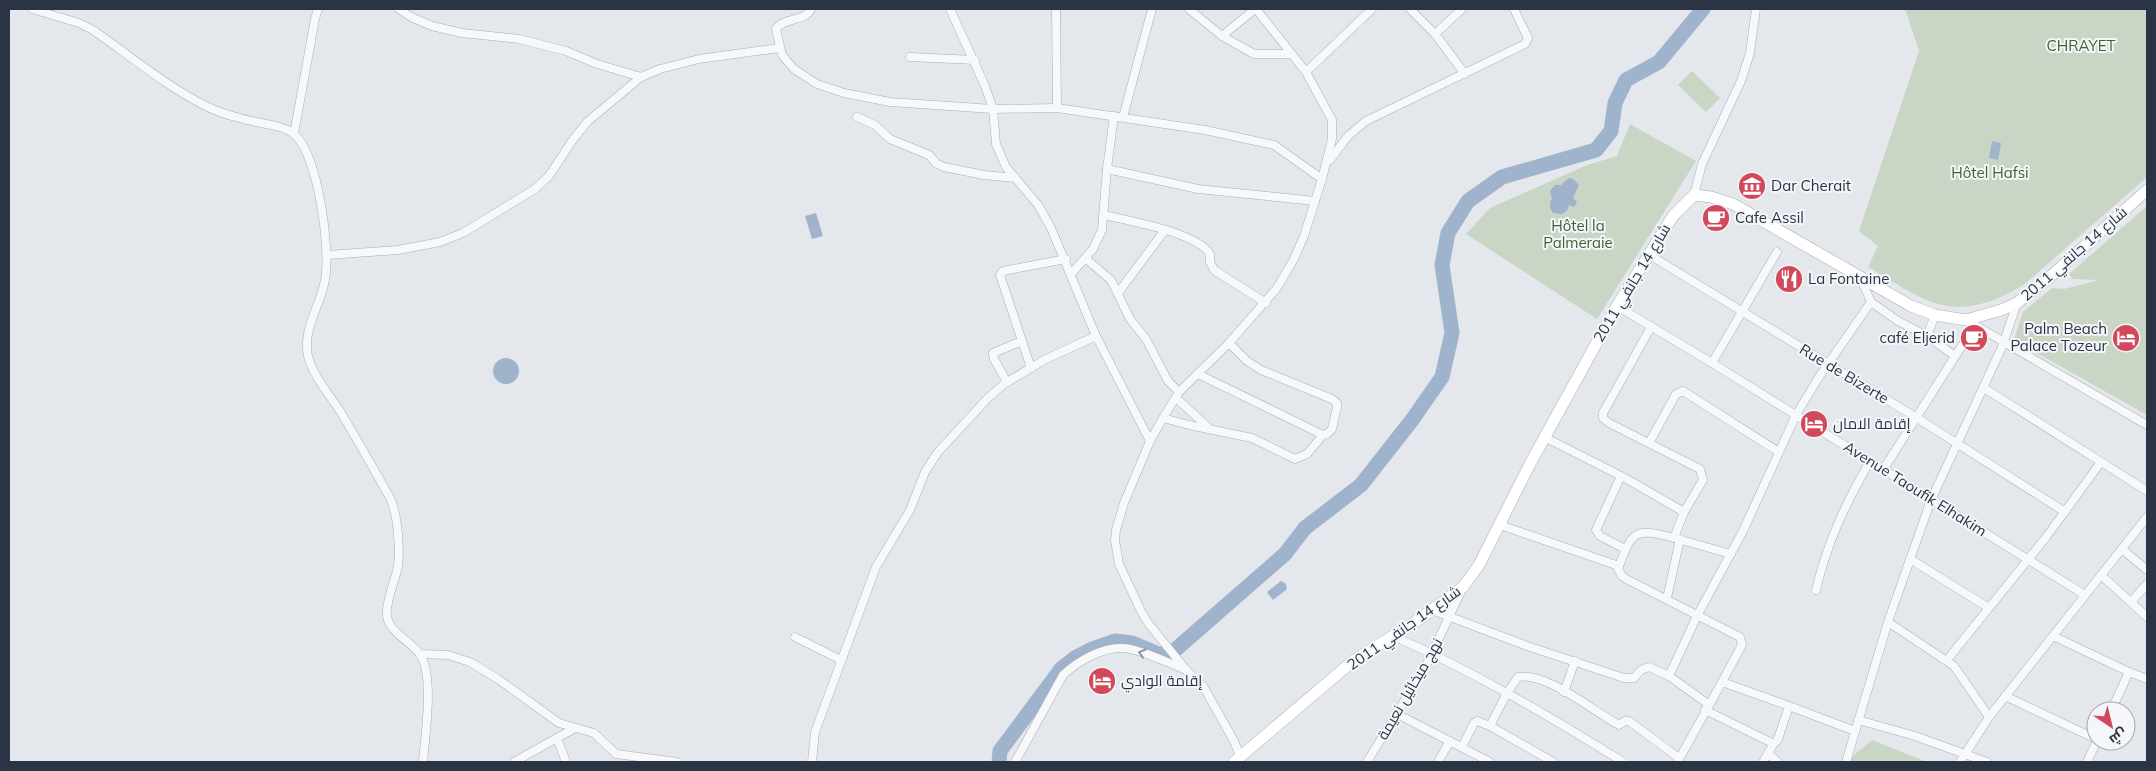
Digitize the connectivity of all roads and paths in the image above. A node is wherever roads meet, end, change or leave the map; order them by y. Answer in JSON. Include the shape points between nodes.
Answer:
{"nodes":[{"id":1,"x":32,"y":9,"type":"edge"},
{"id":2,"x":318,"y":9,"type":"edge"},
{"id":3,"x":399,"y":9,"type":"edge"},
{"id":4,"x":811,"y":9,"type":"edge"},
{"id":5,"x":950,"y":9,"type":"edge"},
{"id":6,"x":1056,"y":9,"type":"edge"},
{"id":7,"x":1152,"y":9,"type":"edge"},
{"id":8,"x":1189,"y":9,"type":"edge"},
{"id":9,"x":1256,"y":9,"type":"edge"},
{"id":10,"x":1371,"y":9,"type":"edge"},
{"id":11,"x":1410,"y":9,"type":"edge"},
{"id":12,"x":1462,"y":9,"type":"edge"},
{"id":13,"x":1514,"y":9,"type":"edge"},
{"id":14,"x":1753,"y":10,"type":"edge"},
{"id":15,"x":1435,"y":34,"type":"junction"},
{"id":16,"x":1222,"y":36,"type":"junction"},
{"id":17,"x":779,"y":48,"type":"junction"},
{"id":18,"x":1291,"y":54,"type":"junction"},
{"id":19,"x":910,"y":57,"type":"dead end"},
{"id":20,"x":975,"y":60,"type":"junction"},
{"id":21,"x":1306,"y":72,"type":"junction"},
{"id":22,"x":1465,"y":74,"type":"junction"},
{"id":23,"x":641,"y":77,"type":"junction"},
{"id":24,"x":1057,"y":108,"type":"junction"},
{"id":25,"x":993,"y":109,"type":"junction"},
{"id":26,"x":1114,"y":116,"type":"junction"},
{"id":27,"x":857,"y":117,"type":"dead end"},
{"id":28,"x":1123,"y":117,"type":"junction"},
{"id":29,"x":294,"y":134,"type":"junction"},
{"id":30,"x":1326,"y":165,"type":"junction"},
{"id":31,"x":1107,"y":169,"type":"junction"},
{"id":32,"x":1015,"y":178,"type":"junction"},
{"id":33,"x":1322,"y":179,"type":"junction"},
{"id":34,"x":2147,"y":190,"type":"edge"},
{"id":35,"x":1694,"y":195,"type":"junction"},
{"id":36,"x":1315,"y":201,"type":"junction"},
{"id":37,"x":1104,"y":215,"type":"junction"},
{"id":38,"x":1166,"y":230,"type":"junction"},
{"id":39,"x":1777,"y":252,"type":"dead end"},
{"id":40,"x":1648,"y":254,"type":"junction"},
{"id":41,"x":327,"y":255,"type":"junction"},
{"id":42,"x":1066,"y":258,"type":"junction"},
{"id":43,"x":1085,"y":258,"type":"junction"},
{"id":44,"x":1072,"y":273,"type":"junction"},
{"id":45,"x":1860,"y":277,"type":"junction"},
{"id":46,"x":1118,"y":293,"type":"junction"},
{"id":47,"x":1872,"y":302,"type":"junction"},
{"id":48,"x":1266,"y":303,"type":"junction"},
{"id":49,"x":2017,"y":303,"type":"junction"},
{"id":50,"x":1617,"y":306,"type":"junction"},
{"id":51,"x":1741,"y":312,"type":"junction"},
{"id":52,"x":1935,"y":315,"type":"junction"},
{"id":53,"x":1971,"y":323,"type":"junction"},
{"id":54,"x":1651,"y":327,"type":"junction"},
{"id":55,"x":1096,"y":336,"type":"junction"},
{"id":56,"x":1927,"y":336,"type":"junction"},
{"id":57,"x":1022,"y":341,"type":"junction"},
{"id":58,"x":2003,"y":342,"type":"junction"},
{"id":59,"x":1228,"y":343,"type":"junction"},
{"id":60,"x":1955,"y":356,"type":"junction"},
{"id":61,"x":1712,"y":363,"type":"junction"},
{"id":62,"x":1828,"y":365,"type":"junction"},
{"id":63,"x":1031,"y":368,"type":"junction"},
{"id":64,"x":1198,"y":374,"type":"junction"},
{"id":65,"x":1007,"y":382,"type":"junction"},
{"id":66,"x":1984,"y":388,"type":"junction"},
{"id":67,"x":1177,"y":395,"type":"junction"},
{"id":68,"x":1796,"y":415,"type":"junction"},
{"id":69,"x":1163,"y":418,"type":"junction"},
{"id":70,"x":1916,"y":418,"type":"junction"},
{"id":71,"x":2147,"y":424,"type":"edge"},
{"id":72,"x":1210,"y":428,"type":"junction"},
{"id":73,"x":1322,"y":435,"type":"junction"},
{"id":74,"x":1544,"y":437,"type":"junction"},
{"id":75,"x":1150,"y":442,"type":"junction"},
{"id":76,"x":1649,"y":443,"type":"junction"},
{"id":77,"x":1956,"y":445,"type":"junction"},
{"id":78,"x":1779,"y":452,"type":"junction"},
{"id":79,"x":1870,"y":460,"type":"junction"},
{"id":80,"x":2101,"y":462,"type":"junction"},
{"id":81,"x":1883,"y":470,"type":"junction"},
{"id":82,"x":1621,"y":476,"type":"junction"},
{"id":83,"x":2147,"y":491,"type":"edge"},
{"id":84,"x":1931,"y":500,"type":"junction"},
{"id":85,"x":1684,"y":512,"type":"junction"},
{"id":86,"x":2065,"y":512,"type":"junction"},
{"id":87,"x":2147,"y":517,"type":"edge"},
{"id":88,"x":1500,"y":525,"type":"junction"},
{"id":89,"x":1677,"y":539,"type":"junction"},
{"id":90,"x":1625,"y":549,"type":"junction"},
{"id":91,"x":2122,"y":549,"type":"junction"},
{"id":92,"x":1731,"y":554,"type":"junction"},
{"id":93,"x":1910,"y":559,"type":"junction"},
{"id":94,"x":2028,"y":560,"type":"junction"},
{"id":95,"x":1619,"y":566,"type":"junction"},
{"id":96,"x":2147,"y":570,"type":"edge"},
{"id":97,"x":2101,"y":575,"type":"junction"},
{"id":98,"x":2147,"y":584,"type":"edge"},
{"id":99,"x":1463,"y":587,"type":"junction"},
{"id":100,"x":1816,"y":590,"type":"dead end"},
{"id":101,"x":2085,"y":595,"type":"junction"},
{"id":102,"x":1667,"y":598,"type":"junction"},
{"id":103,"x":2131,"y":602,"type":"junction"},
{"id":104,"x":1989,"y":608,"type":"junction"},
{"id":105,"x":1432,"y":610,"type":"junction"},
{"id":106,"x":1697,"y":616,"type":"junction"},
{"id":107,"x":2147,"y":617,"type":"edge"},
{"id":108,"x":1449,"y":618,"type":"junction"},
{"id":109,"x":1888,"y":622,"type":"junction"},
{"id":110,"x":1393,"y":636,"type":"junction"},
{"id":111,"x":2053,"y":636,"type":"junction"},
{"id":112,"x":795,"y":637,"type":"dead end"},
{"id":113,"x":420,"y":654,"type":"junction"},
{"id":114,"x":1432,"y":654,"type":"junction"},
{"id":115,"x":841,"y":660,"type":"junction"},
{"id":116,"x":1946,"y":660,"type":"junction"},
{"id":117,"x":1575,"y":661,"type":"junction"},
{"id":118,"x":1188,"y":671,"type":"junction"},
{"id":119,"x":2129,"y":672,"type":"junction"},
{"id":120,"x":1668,"y":676,"type":"junction"},
{"id":121,"x":2147,"y":679,"type":"edge"},
{"id":122,"x":1722,"y":682,"type":"junction"},
{"id":123,"x":1564,"y":692,"type":"junction"},
{"id":124,"x":1507,"y":693,"type":"junction"},
{"id":125,"x":2006,"y":696,"type":"junction"},
{"id":126,"x":2116,"y":701,"type":"edge"},
{"id":127,"x":1789,"y":706,"type":"junction"},
{"id":128,"x":1707,"y":707,"type":"junction"},
{"id":129,"x":1397,"y":714,"type":"junction"},
{"id":130,"x":1989,"y":717,"type":"junction"},
{"id":131,"x":1858,"y":720,"type":"junction"},
{"id":132,"x":1490,"y":726,"type":"junction"},
{"id":133,"x":574,"y":728,"type":"junction"},
{"id":134,"x":1855,"y":731,"type":"junction"},
{"id":135,"x":2086,"y":735,"type":"edge"},
{"id":136,"x":557,"y":738,"type":"junction"},
{"id":137,"x":1450,"y":741,"type":"junction"},
{"id":138,"x":1774,"y":743,"type":"junction"},
{"id":139,"x":1462,"y":747,"type":"junction"},
{"id":140,"x":1768,"y":753,"type":"junction"},
{"id":141,"x":1966,"y":753,"type":"junction"},
{"id":142,"x":1237,"y":759,"type":"edge"},
{"id":143,"x":1678,"y":760,"type":"edge"},
{"id":144,"x":423,"y":762,"type":"edge"},
{"id":145,"x":514,"y":762,"type":"edge"},
{"id":146,"x":566,"y":762,"type":"edge"},
{"id":147,"x":677,"y":762,"type":"edge"},
{"id":148,"x":812,"y":762,"type":"edge"},
{"id":149,"x":1015,"y":762,"type":"edge"},
{"id":150,"x":1367,"y":762,"type":"edge"},
{"id":151,"x":1438,"y":762,"type":"edge"},
{"id":152,"x":1490,"y":762,"type":"edge"},
{"id":153,"x":1554,"y":762,"type":"edge"},
{"id":154,"x":1623,"y":762,"type":"edge"},
{"id":155,"x":1763,"y":762,"type":"edge"},
{"id":156,"x":1778,"y":762,"type":"edge"},
{"id":157,"x":1846,"y":762,"type":"edge"},
{"id":158,"x":1960,"y":762,"type":"edge"},
{"id":159,"x":1988,"y":762,"type":"edge"}],
"edges":[{"from":1,"to":29,"type":"street","via":[[93,30],[206,106],[287,129]]},
{"from":2,"to":29,"type":"street"},
{"from":3,"to":23,"type":"street","via":[[432,26],[518,39],[566,51]]},
{"from":4,"to":17,"type":"street","via":[[807,15],[777,26]]},
{"from":5,"to":20,"type":"street"},
{"from":6,"to":24,"type":"street"},
{"from":7,"to":28,"type":"street"},
{"from":8,"to":16,"type":"street"},
{"from":9,"to":16,"type":"street"},
{"from":9,"to":18,"type":"street"},
{"from":10,"to":21,"type":"street"},
{"from":11,"to":15,"type":"street"},
{"from":12,"to":15,"type":"street"},
{"from":13,"to":22,"type":"street","via":[[1527,42]]},
{"from":14,"to":35,"type":"street","via":[[1750,54],[1702,164]]},
{"from":15,"to":22,"type":"street"},
{"from":16,"to":18,"type":"street","via":[[1254,54]]},
{"from":17,"to":23,"type":"street","via":[[699,59]]},
{"from":17,"to":25,"type":"street","via":[[785,61],[804,77],[844,93],[890,102]]},
{"from":18,"to":21,"type":"street"},
{"from":19,"to":20,"type":"street"},
{"from":20,"to":25,"type":"street"},
{"from":21,"to":30,"type":"street","via":[[1332,120],[1332,139]]},
{"from":22,"to":30,"type":"street","via":[[1366,121],[1348,136]]},
{"from":23,"to":41,"type":"street","via":[[587,122],[549,176],[535,189],[463,233],[440,242],[398,250]]},
{"from":24,"to":25,"type":"street"},
{"from":24,"to":26,"type":"street"},
{"from":25,"to":32,"type":"street","via":[[996,144]]},
{"from":26,"to":28,"type":"street"},
{"from":26,"to":31,"type":"street"},
{"from":27,"to":32,"type":"street","via":[[875,125],[890,139],[929,155],[944,167]]},
{"from":28,"to":33,"type":"street","via":[[1267,143]]},
{"from":29,"to":41,"type":"street","via":[[305,149],[315,179]]},
{"from":30,"to":33,"type":"street"},
{"from":31,"to":36,"type":"street","via":[[1198,188]]},
{"from":31,"to":37,"type":"street"},
{"from":32,"to":42,"type":"street","via":[[1044,212]]},
{"from":33,"to":36,"type":"street"},
{"from":34,"to":49,"type":"main road","name":"شارع 14 جانفي 2011"},
{"from":35,"to":40,"type":"main road","name":"شارع 14 جانفي 2011","via":[[1679,208]]},
{"from":35,"to":45,"type":"main road","name":"شارع 14 جانفي 2011","via":[[1733,204]]},
{"from":36,"to":48,"type":"street","via":[[1294,259]]},
{"from":37,"to":38,"type":"street"},
{"from":37,"to":43,"type":"street","via":[[1098,241]]},
{"from":38,"to":46,"type":"street"},
{"from":38,"to":48,"type":"street","via":[[1201,244],[1210,254],[1214,270]]},
{"from":39,"to":51,"type":"street"},
{"from":40,"to":50,"type":"main road","name":"شارع 14 جانفي 2011"},
{"from":40,"to":51,"type":"street","name":"Rue de Bizerte"},
{"from":41,"to":113,"type":"street","via":[[325,280],[306,347],[310,362],[392,502],[399,563],[387,616],[390,625]]},
{"from":42,"to":44,"type":"street"},
{"from":42,"to":57,"type":"street","via":[[1001,272]]},
{"from":43,"to":44,"type":"street"},
{"from":43,"to":46,"type":"street","via":[[1108,276]]},
{"from":44,"to":55,"type":"street"},
{"from":45,"to":47,"type":"street"},
{"from":45,"to":52,"type":"main road","name":"شارع 14 جانفي 2011"},
{"from":46,"to":67,"type":"street"},
{"from":47,"to":56,"type":"street"},
{"from":47,"to":62,"type":"street"},
{"from":48,"to":59,"type":"street"},
{"from":49,"to":53,"type":"main road","name":"شارع 14 جانفي 2011"},
{"from":49,"to":58,"type":"street"},
{"from":50,"to":54,"type":"street","name":"Avenue Taoufik Elhakim"},
{"from":50,"to":74,"type":"main road","name":"شارع 14 جانفي 2011"},
{"from":51,"to":61,"type":"street"},
{"from":51,"to":62,"type":"street","name":"Rue de Bizerte"},
{"from":52,"to":53,"type":"main road","name":"شارع 14 جانفي 2011"},
{"from":52,"to":56,"type":"street"},
{"from":53,"to":58,"type":"street"},
{"from":53,"to":60,"type":"street"},
{"from":54,"to":61,"type":"street","name":"Avenue Taoufik Elhakim"},
{"from":54,"to":76,"type":"street","via":[[1603,418]]},
{"from":55,"to":63,"type":"street"},
{"from":55,"to":75,"type":"street"},
{"from":56,"to":60,"type":"street"},
{"from":57,"to":63,"type":"street"},
{"from":57,"to":65,"type":"street","via":[[993,353]]},
{"from":58,"to":66,"type":"street"},
{"from":58,"to":71,"type":"street"},
{"from":59,"to":64,"type":"street"},
{"from":59,"to":73,"type":"street","via":[[1261,370],[1337,403],[1332,429]]},
{"from":60,"to":70,"type":"street"},
{"from":61,"to":68,"type":"street","name":"Avenue Taoufik Elhakim"},
{"from":62,"to":68,"type":"street"},
{"from":62,"to":70,"type":"street","name":"Rue de Bizerte"},
{"from":63,"to":65,"type":"street"},
{"from":64,"to":67,"type":"street"},
{"from":64,"to":73,"type":"street"},
{"from":65,"to":115,"type":"street","via":[[948,440],[925,472],[915,502],[876,567]]},
{"from":66,"to":77,"type":"street"},
{"from":66,"to":80,"type":"street"},
{"from":67,"to":69,"type":"street"},
{"from":67,"to":72,"type":"street"},
{"from":68,"to":78,"type":"street"},
{"from":68,"to":79,"type":"street","name":"Avenue Taoufik Elhakim"},
{"from":69,"to":72,"type":"street"},
{"from":69,"to":75,"type":"street"},
{"from":70,"to":77,"type":"street","name":"Rue de Bizerte"},
{"from":70,"to":81,"type":"street"},
{"from":72,"to":73,"type":"street","via":[[1252,438],[1295,459],[1307,454]]},
{"from":74,"to":82,"type":"street"},
{"from":74,"to":88,"type":"main road","name":"شارع 14 جانفي 2011"},
{"from":75,"to":118,"type":"street","via":[[1119,517],[1114,540],[1119,564],[1148,624]]},
{"from":76,"to":78,"type":"street","via":[[1676,394],[1683,390]]},
{"from":76,"to":85,"type":"street","via":[[1695,466],[1702,473],[1702,483]]},
{"from":77,"to":84,"type":"street"},
{"from":77,"to":86,"type":"street","name":"Rue de Bizerte"},
{"from":78,"to":92,"type":"street"},
{"from":79,"to":81,"type":"street","name":"Avenue Taoufik Elhakim"},
{"from":79,"to":100,"type":"street","via":[[1831,537]]},
{"from":80,"to":83,"type":"street"},
{"from":80,"to":86,"type":"street"},
{"from":81,"to":84,"type":"street","name":"Avenue Taoufik Elhakim"},
{"from":82,"to":85,"type":"street"},
{"from":82,"to":90,"type":"street","via":[[1596,530],[1600,536]]},
{"from":84,"to":93,"type":"street"},
{"from":84,"to":94,"type":"street","name":"Avenue Taoufik Elhakim"},
{"from":85,"to":89,"type":"street"},
{"from":86,"to":94,"type":"street"},
{"from":87,"to":91,"type":"street"},
{"from":88,"to":95,"type":"street"},
{"from":88,"to":99,"type":"main road","name":"شارع 14 جانفي 2011"},
{"from":89,"to":90,"type":"street","via":[[1646,532],[1632,537]]},
{"from":89,"to":92,"type":"street"},
{"from":89,"to":102,"type":"street"},
{"from":90,"to":95,"type":"street"},
{"from":91,"to":96,"type":"street"},
{"from":91,"to":97,"type":"street"},
{"from":92,"to":106,"type":"street"},
{"from":93,"to":104,"type":"street"},
{"from":93,"to":109,"type":"street"},
{"from":94,"to":101,"type":"street","name":"Avenue Taoufik Elhakim"},
{"from":94,"to":104,"type":"street"},
{"from":95,"to":102,"type":"street","via":[[1622,576]]},
{"from":97,"to":101,"type":"street"},
{"from":97,"to":103,"type":"street"},
{"from":98,"to":103,"type":"street"},
{"from":99,"to":105,"type":"main road","name":"شارع 14 جانفي 2011"},
{"from":99,"to":108,"type":"street","name":"نهج ميخائيل نعيمة"},
{"from":101,"to":111,"type":"street"},
{"from":102,"to":106,"type":"street"},
{"from":103,"to":107,"type":"street"},
{"from":104,"to":116,"type":"street"},
{"from":105,"to":108,"type":"street"},
{"from":105,"to":110,"type":"main road","name":"شارع 14 جانفي 2011"},
{"from":106,"to":120,"type":"street"},
{"from":106,"to":122,"type":"street","via":[[1743,641]]},
{"from":108,"to":114,"type":"street","name":"نهج ميخائيل نعيمة"},
{"from":108,"to":117,"type":"street"},
{"from":109,"to":116,"type":"street"},
{"from":109,"to":131,"type":"street"},
{"from":110,"to":114,"type":"street"},
{"from":110,"to":142,"type":"main road","name":"شارع 14 جانفي 2011","via":[[1353,662]]},
{"from":111,"to":119,"type":"street"},
{"from":111,"to":125,"type":"street"},
{"from":112,"to":115,"type":"street"},
{"from":113,"to":133,"type":"street","via":[[448,655],[470,662],[559,723]]},
{"from":113,"to":144,"type":"street","via":[[428,688]]},
{"from":114,"to":124,"type":"street"},
{"from":114,"to":129,"type":"street","name":"نهج ميخائيل نعيمة"},
{"from":115,"to":148,"type":"street","via":[[815,732]]},
{"from":116,"to":130,"type":"street","via":[[1954,666]]},
{"from":117,"to":120,"type":"street","via":[[1624,678],[1634,678],[1649,667]]},
{"from":117,"to":123,"type":"street"},
{"from":118,"to":142,"type":"street","via":[[1207,693],[1234,741]]},
{"from":118,"to":149,"type":"street","one_way":true,"via":[[1124,648],[1108,649],[1076,665],[1063,675]]},
{"from":119,"to":121,"type":"street"},
{"from":119,"to":126,"type":"street"},
{"from":120,"to":128,"type":"street"},
{"from":122,"to":127,"type":"street"},
{"from":122,"to":128,"type":"street"},
{"from":123,"to":124,"type":"street","via":[[1532,676],[1525,676],[1518,677]]},
{"from":123,"to":143,"type":"street","via":[[1619,725],[1628,721]]},
{"from":124,"to":132,"type":"street"},
{"from":124,"to":154,"type":"street","via":[[1561,722]]},
{"from":125,"to":130,"type":"street"},
{"from":125,"to":135,"type":"street"},
{"from":127,"to":134,"type":"street"},
{"from":127,"to":138,"type":"street"},
{"from":128,"to":138,"type":"street"},
{"from":128,"to":143,"type":"street"},
{"from":129,"to":137,"type":"street"},
{"from":129,"to":150,"type":"street","name":"نهج ميخائيل نعيمة"},
{"from":130,"to":141,"type":"street"},
{"from":131,"to":134,"type":"street"},
{"from":131,"to":141,"type":"street"},
{"from":132,"to":139,"type":"street","via":[[1477,720],[1474,722]]},
{"from":132,"to":153,"type":"street"},
{"from":133,"to":136,"type":"street"},
{"from":133,"to":147,"type":"street","via":[[594,733],[616,754]]},
{"from":134,"to":157,"type":"street"},
{"from":136,"to":145,"type":"street"},
{"from":136,"to":146,"type":"street"},
{"from":137,"to":139,"type":"street"},
{"from":137,"to":151,"type":"street"},
{"from":138,"to":140,"type":"street"},
{"from":139,"to":152,"type":"street"},
{"from":140,"to":155,"type":"street"},
{"from":140,"to":156,"type":"street"},
{"from":141,"to":158,"type":"street"},
{"from":141,"to":159,"type":"street"}]}
